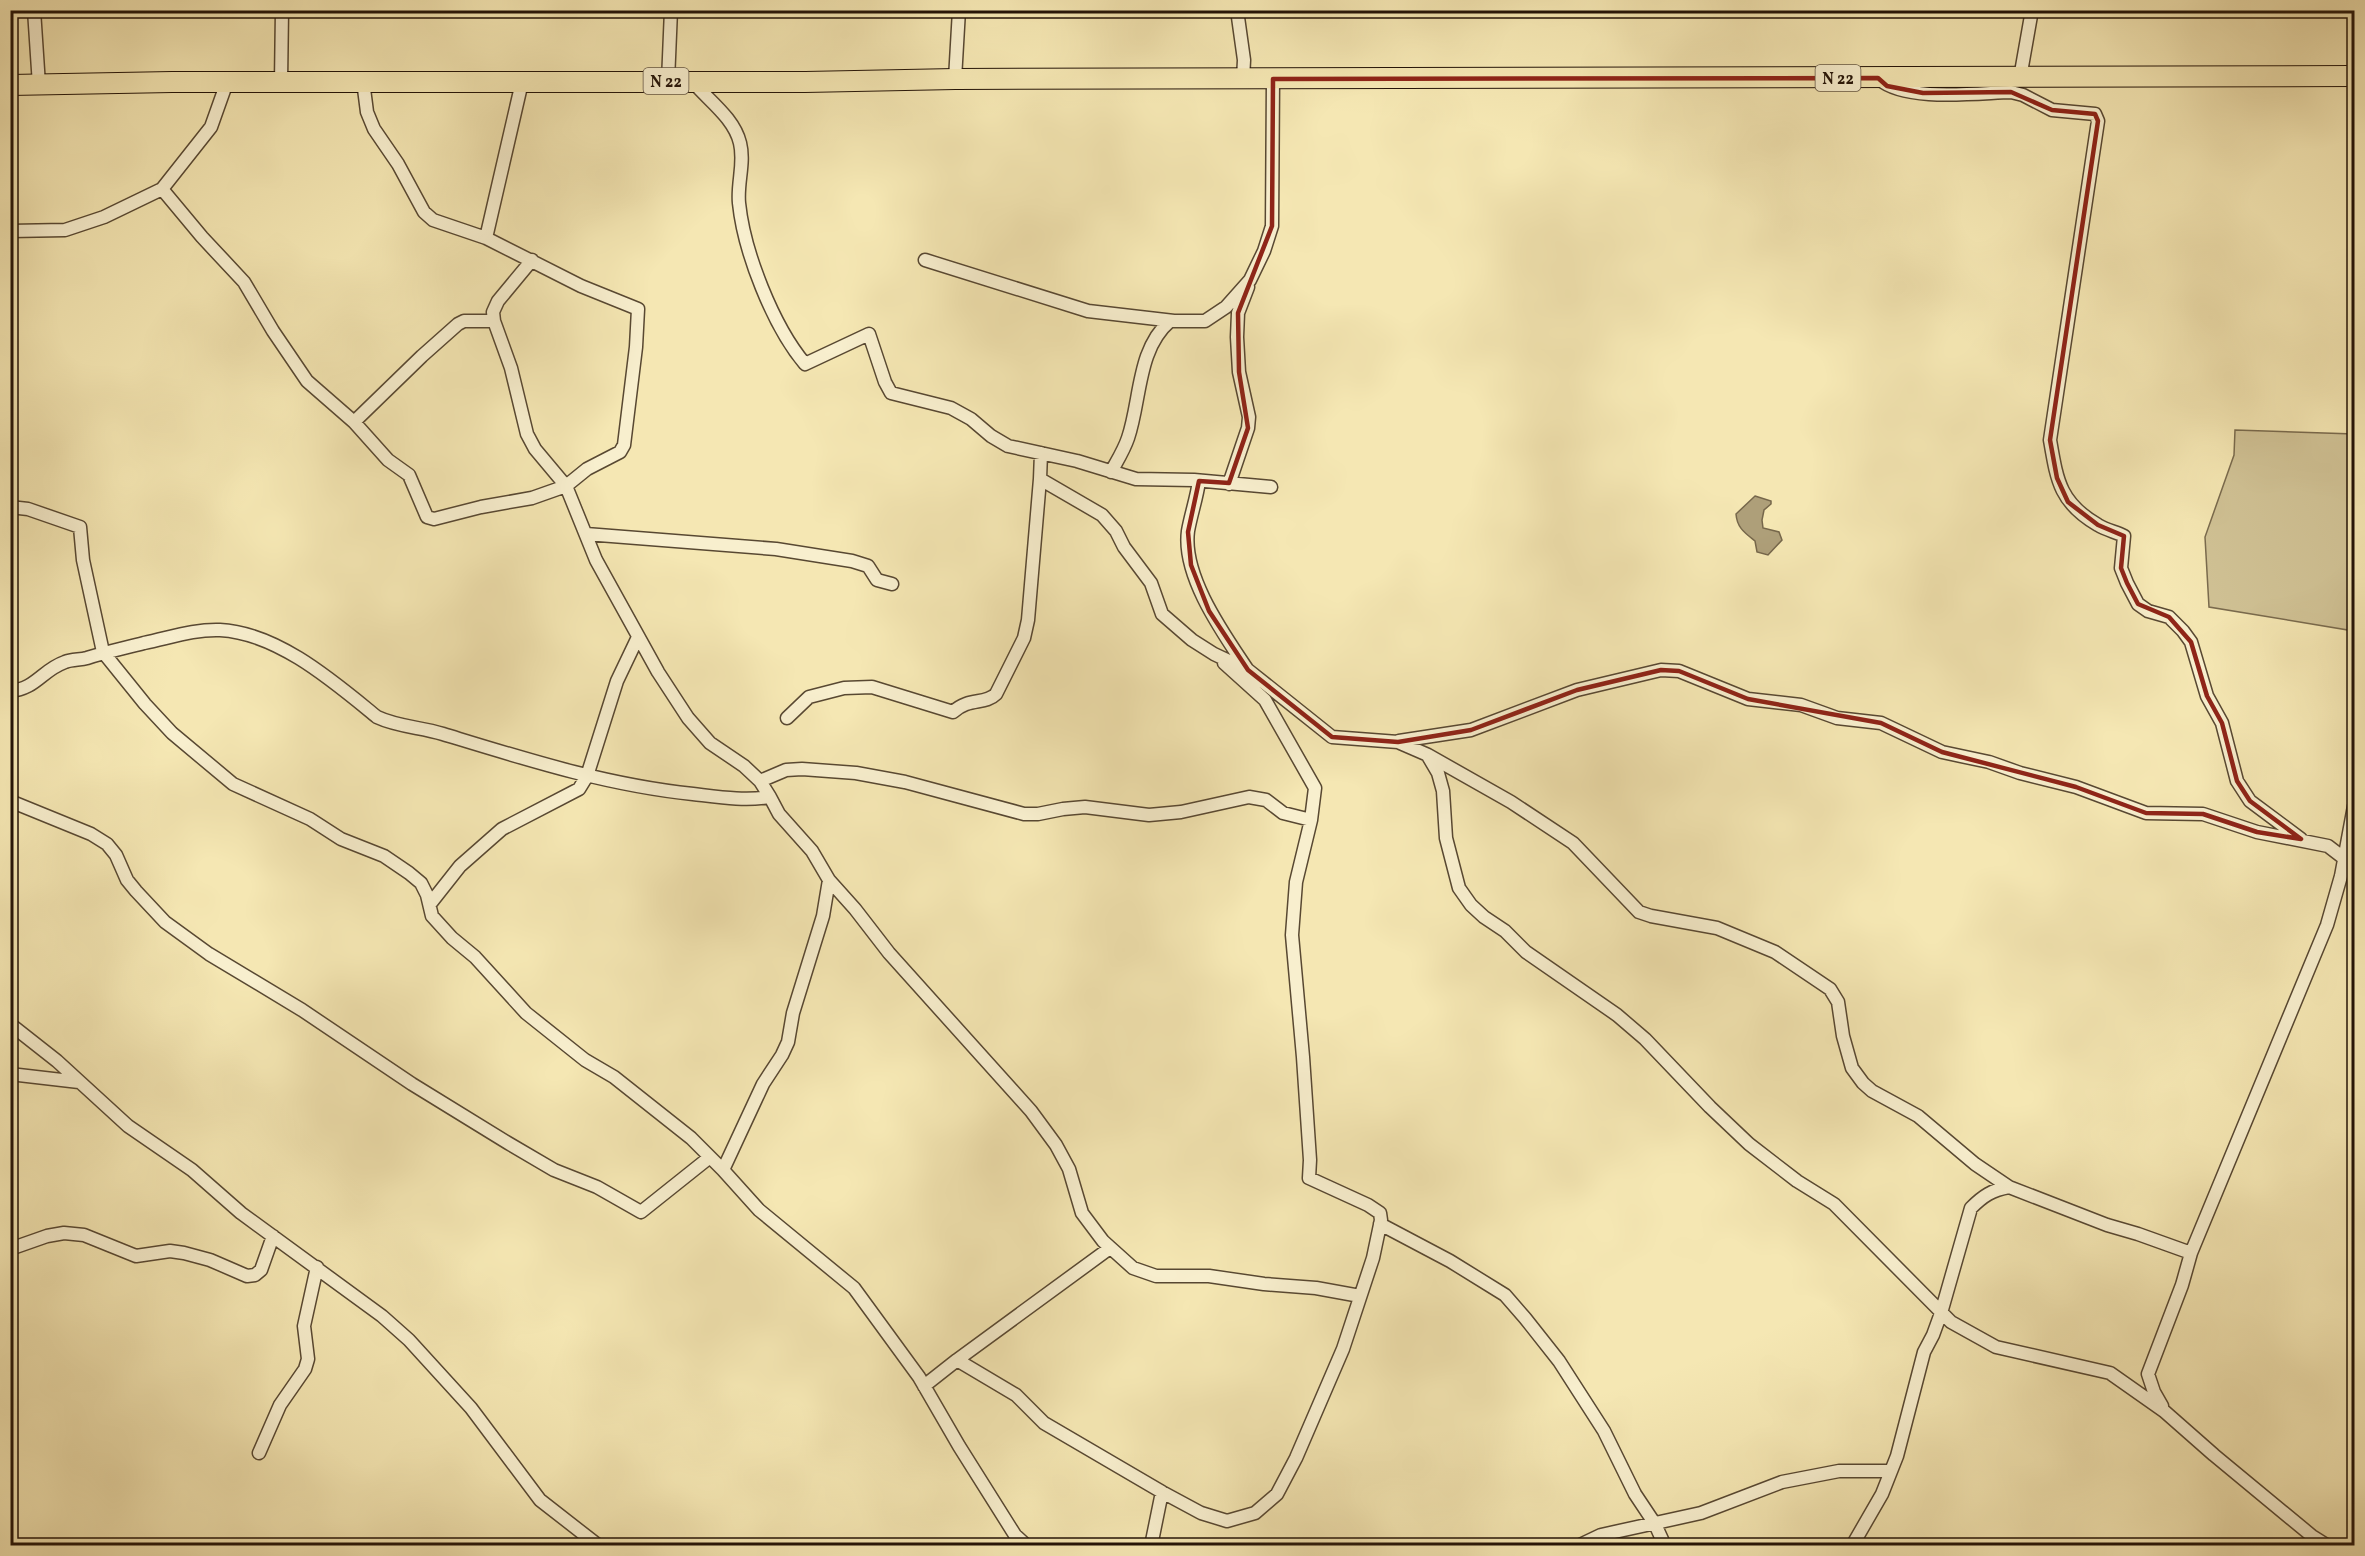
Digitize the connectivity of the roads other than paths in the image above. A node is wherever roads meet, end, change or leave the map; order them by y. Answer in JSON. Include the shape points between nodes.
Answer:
{"nodes":[{"id":1,"x":34,"y":10,"type":"edge"},
{"id":2,"x":282,"y":10,"type":"edge"},
{"id":3,"x":671,"y":10,"type":"edge"},
{"id":4,"x":959,"y":10,"type":"edge"},
{"id":5,"x":1236,"y":10,"type":"edge"},
{"id":6,"x":2032,"y":10,"type":"edge"},
{"id":7,"x":2355,"y":76,"type":"edge"},
{"id":8,"x":955,"y":78,"type":"junction"},
{"id":9,"x":1878,"y":78,"type":"junction"},
{"id":10,"x":2020,"y":78,"type":"junction"},
{"id":11,"x":1243,"y":79,"type":"junction"},
{"id":12,"x":1273,"y":79,"type":"junction"},
{"id":13,"x":363,"y":81,"type":"junction"},
{"id":14,"x":668,"y":81,"type":"junction"},
{"id":15,"x":227,"y":82,"type":"junction"},
{"id":16,"x":281,"y":82,"type":"junction"},
{"id":17,"x":522,"y":82,"type":"junction"},
{"id":18,"x":693,"y":82,"type":"junction"},
{"id":19,"x":10,"y":85,"type":"edge"},
{"id":20,"x":39,"y":85,"type":"junction"},
{"id":21,"x":162,"y":189,"type":"junction"},
{"id":22,"x":10,"y":231,"type":"edge"},
{"id":23,"x":486,"y":238,"type":"junction"},
{"id":24,"x":532,"y":260,"type":"junction"},
{"id":25,"x":925,"y":260,"type":"dead end"},
{"id":26,"x":1250,"y":280,"type":"junction"},
{"id":27,"x":494,"y":321,"type":"junction"},
{"id":28,"x":1170,"y":321,"type":"junction"},
{"id":29,"x":354,"y":422,"type":"junction"},
{"id":30,"x":1041,"y":453,"type":"junction"},
{"id":31,"x":1111,"y":472,"type":"junction"},
{"id":32,"x":1040,"y":479,"type":"junction"},
{"id":33,"x":1199,"y":481,"type":"junction"},
{"id":34,"x":1229,"y":483,"type":"junction"},
{"id":35,"x":566,"y":486,"type":"junction"},
{"id":36,"x":1271,"y":487,"type":"dead end"},
{"id":37,"x":10,"y":507,"type":"edge"},
{"id":38,"x":586,"y":534,"type":"junction"},
{"id":39,"x":892,"y":584,"type":"dead end"},
{"id":40,"x":638,"y":637,"type":"junction"},
{"id":41,"x":103,"y":652,"type":"junction"},
{"id":42,"x":1214,"y":654,"type":"junction"},
{"id":43,"x":1248,"y":670,"type":"junction"},
{"id":44,"x":10,"y":691,"type":"edge"},
{"id":45,"x":787,"y":718,"type":"dead end"},
{"id":46,"x":1398,"y":742,"type":"junction"},
{"id":47,"x":1428,"y":755,"type":"junction"},
{"id":48,"x":587,"y":776,"type":"junction"},
{"id":49,"x":760,"y":781,"type":"junction"},
{"id":50,"x":770,"y":797,"type":"junction"},
{"id":51,"x":10,"y":801,"type":"edge"},
{"id":52,"x":2355,"y":806,"type":"edge"},
{"id":53,"x":1311,"y":820,"type":"junction"},
{"id":54,"x":2301,"y":839,"type":"junction"},
{"id":55,"x":2350,"y":862,"type":"edge"},
{"id":56,"x":829,"y":880,"type":"junction"},
{"id":57,"x":430,"y":904,"type":"junction"},
{"id":58,"x":10,"y":1024,"type":"edge"},
{"id":59,"x":10,"y":1074,"type":"edge"},
{"id":60,"x":79,"y":1082,"type":"junction"},
{"id":61,"x":710,"y":1157,"type":"junction"},
{"id":62,"x":723,"y":1170,"type":"junction"},
{"id":63,"x":2009,"y":1187,"type":"junction"},
{"id":64,"x":1380,"y":1224,"type":"junction"},
{"id":65,"x":273,"y":1236,"type":"junction"},
{"id":66,"x":1110,"y":1248,"type":"junction"},
{"id":67,"x":10,"y":1249,"type":"edge"},
{"id":68,"x":2191,"y":1253,"type":"junction"},
{"id":69,"x":317,"y":1268,"type":"junction"},
{"id":70,"x":1360,"y":1296,"type":"junction"},
{"id":71,"x":1941,"y":1313,"type":"junction"},
{"id":72,"x":957,"y":1360,"type":"junction"},
{"id":73,"x":2148,"y":1374,"type":"junction"},
{"id":74,"x":2125,"y":1382,"type":"junction"},
{"id":75,"x":924,"y":1386,"type":"junction"},
{"id":76,"x":2164,"y":1411,"type":"junction"},
{"id":77,"x":259,"y":1453,"type":"dead end"},
{"id":78,"x":1892,"y":1471,"type":"junction"},
{"id":79,"x":1162,"y":1491,"type":"junction"},
{"id":80,"x":1655,"y":1524,"type":"junction"},
{"id":81,"x":599,"y":1545,"type":"edge"},
{"id":82,"x":1027,"y":1545,"type":"edge"},
{"id":83,"x":1151,"y":1545,"type":"edge"},
{"id":84,"x":1578,"y":1545,"type":"edge"},
{"id":85,"x":1665,"y":1545,"type":"edge"},
{"id":86,"x":1852,"y":1545,"type":"edge"},
{"id":87,"x":2328,"y":1545,"type":"edge"}],
"edges":[{"from":1,"to":20,"type":"street"},
{"from":2,"to":16,"type":"street"},
{"from":3,"to":14,"type":"street"},
{"from":4,"to":8,"type":"street"},
{"from":5,"to":11,"type":"street"},
{"from":6,"to":10,"type":"street"},
{"from":7,"to":10,"type":"main road","number":"N 22"},
{"from":8,"to":11,"type":"main road","number":"N 22"},
{"from":8,"to":18,"type":"main road","number":"N 22"},
{"from":9,"to":10,"type":"main road","number":"N 22"},
{"from":9,"to":12,"type":"main road","number":"N 22"},
{"from":9,"to":54,"type":"street","via":[[1887,86],[1923,93],[2011,92],[2052,110],[2095,114],[2098,121],[2050,440],[2057,478],[2068,501],[2098,525],[2124,536],[2121,568],[2127,583],[2138,604],[2169,617],[2191,642],[2207,696],[2222,723],[2237,781],[2250,801]]},
{"from":11,"to":12,"type":"main road","number":"N 22"},
{"from":12,"to":26,"type":"street","via":[[1272,226]]},
{"from":13,"to":16,"type":"main road","number":"N 22"},
{"from":13,"to":17,"type":"main road","number":"N 22"},
{"from":13,"to":23,"type":"street","via":[[367,112],[374,129],[424,212],[433,220]]},
{"from":14,"to":17,"type":"main road","number":"N 22"},
{"from":14,"to":18,"type":"main road","number":"N 22"},
{"from":15,"to":16,"type":"main road","number":"N 22"},
{"from":15,"to":20,"type":"main road","number":"N 22"},
{"from":15,"to":21,"type":"street","via":[[211,127]]},
{"from":17,"to":23,"type":"street"},
{"from":18,"to":30,"type":"street","via":[[723,113],[740,142],[741,227],[790,346],[805,364],[869,334],[891,393],[951,408],[1008,446]]},
{"from":19,"to":20,"type":"main road","number":"N 22"},
{"from":21,"to":22,"type":"street","via":[[104,217],[65,230]]},
{"from":21,"to":29,"type":"street","via":[[244,282],[307,381]]},
{"from":23,"to":24,"type":"street"},
{"from":24,"to":27,"type":"street","via":[[498,301]]},
{"from":24,"to":35,"type":"street","via":[[581,286],[638,309],[624,445],[620,452],[587,469]]},
{"from":25,"to":28,"type":"street","via":[[1088,311]]},
{"from":26,"to":28,"type":"street","via":[[1226,307],[1205,321]]},
{"from":26,"to":34,"type":"street","via":[[1238,313],[1237,336],[1248,428]]},
{"from":27,"to":29,"type":"street","via":[[458,324]]},
{"from":27,"to":35,"type":"street","via":[[511,368],[527,434]]},
{"from":28,"to":31,"type":"street","via":[[1155,335],[1128,438]]},
{"from":29,"to":35,"type":"street","via":[[376,449],[409,475],[427,517],[434,519],[532,498]]},
{"from":30,"to":31,"type":"street"},
{"from":30,"to":32,"type":"street"},
{"from":31,"to":33,"type":"street","via":[[1136,479]]},
{"from":32,"to":42,"type":"street","via":[[1102,515],[1151,583],[1162,614]]},
{"from":32,"to":45,"type":"street","via":[[1028,620],[1024,638],[992,698],[963,703],[953,712],[872,687],[844,688],[809,697]]},
{"from":33,"to":34,"type":"street"},
{"from":33,"to":43,"type":"street","via":[[1188,532],[1191,565],[1209,611]]},
{"from":34,"to":36,"type":"street"},
{"from":35,"to":38,"type":"street"},
{"from":37,"to":41,"type":"street","via":[[28,509],[80,527],[83,560]]},
{"from":38,"to":39,"type":"street","via":[[776,549],[852,561],[868,566],[877,580]]},
{"from":38,"to":40,"type":"street"},
{"from":40,"to":48,"type":"street","via":[[617,681]]},
{"from":40,"to":49,"type":"street","via":[[700,732]]},
{"from":41,"to":44,"type":"street","via":[[66,661],[48,669],[31,686]]},
{"from":41,"to":48,"type":"street","via":[[188,632],[221,630],[257,638],[282,647],[389,723],[441,733]]},
{"from":41,"to":57,"type":"street","via":[[172,733],[233,784],[310,819],[341,839],[384,856],[421,883]]},
{"from":42,"to":43,"type":"street"},
{"from":42,"to":53,"type":"street","via":[[1265,700],[1295,750],[1315,788]]},
{"from":43,"to":46,"type":"street","via":[[1332,737]]},
{"from":46,"to":47,"type":"street"},
{"from":46,"to":54,"type":"street","via":[[1471,730],[1577,690],[1661,670],[1679,670],[1748,699],[1801,705],[1837,718],[1881,723],[1942,752],[2076,787],[2146,813],[2203,814],[2257,832]]},
{"from":47,"to":63,"type":"street","via":[[1573,843],[1639,912],[1717,928],[1775,952],[1830,989],[1838,1002],[1852,1068],[1863,1083],[1918,1116]]},
{"from":47,"to":71,"type":"street","via":[[1443,791],[1452,865],[1459,888],[1471,904],[1526,952],[1645,1039],[1749,1144],[1834,1204]]},
{"from":48,"to":50,"type":"street","via":[[717,798]]},
{"from":48,"to":57,"type":"street","via":[[579,789],[502,829],[460,866]]},
{"from":49,"to":50,"type":"street"},
{"from":49,"to":53,"type":"street","via":[[786,770],[856,773],[1024,814],[1084,807],[1149,815],[1249,797],[1266,800],[1283,813]]},
{"from":50,"to":56,"type":"street"},
{"from":51,"to":61,"type":"street","via":[[107,844],[136,891],[165,922],[200,948],[554,1170],[597,1186],[641,1212]]},
{"from":52,"to":55,"type":"street"},
{"from":53,"to":64,"type":"street","via":[[1296,882],[1292,934],[1304,1057],[1309,1178],[1368,1205],[1380,1213]]},
{"from":54,"to":55,"type":"street","via":[[2328,846]]},
{"from":55,"to":68,"type":"street"},
{"from":56,"to":62,"type":"street","via":[[823,916],[788,1042],[763,1084]]},
{"from":56,"to":66,"type":"street","via":[[1031,1111],[1065,1161],[1083,1213]]},
{"from":57,"to":61,"type":"street","via":[[432,916],[526,1013],[585,1060],[622,1083]]},
{"from":58,"to":60,"type":"street"},
{"from":59,"to":60,"type":"street"},
{"from":60,"to":65,"type":"street","via":[[128,1126],[192,1170]]},
{"from":61,"to":62,"type":"street"},
{"from":62,"to":75,"type":"street","via":[[759,1209],[854,1288]]},
{"from":63,"to":68,"type":"street"},
{"from":63,"to":71,"type":"street","via":[[1983,1196],[1971,1208]]},
{"from":64,"to":70,"type":"street"},
{"from":64,"to":80,"type":"street","via":[[1505,1295],[1559,1361],[1604,1431],[1635,1494]]},
{"from":65,"to":67,"type":"street","via":[[261,1270],[247,1276],[184,1253],[136,1256],[84,1235],[47,1236]]},
{"from":65,"to":69,"type":"street"},
{"from":66,"to":70,"type":"street","via":[[1133,1268],[1156,1276],[1209,1276]]},
{"from":66,"to":72,"type":"street"},
{"from":68,"to":73,"type":"street"},
{"from":69,"to":77,"type":"street","via":[[304,1326],[308,1359],[305,1369],[280,1405]]},
{"from":69,"to":81,"type":"street","via":[[408,1340],[471,1408],[540,1500]]},
{"from":70,"to":79,"type":"street","via":[[1343,1349],[1277,1494],[1255,1513],[1227,1521],[1201,1514]]},
{"from":71,"to":74,"type":"street","via":[[1996,1347],[2109,1373]]},
{"from":71,"to":78,"type":"street","via":[[1924,1352]]},
{"from":72,"to":75,"type":"street"},
{"from":72,"to":79,"type":"street","via":[[1016,1395],[1044,1423]]},
{"from":73,"to":74,"type":"street"},
{"from":73,"to":76,"type":"street"},
{"from":74,"to":76,"type":"street"},
{"from":75,"to":82,"type":"street","via":[[1015,1535]]},
{"from":76,"to":87,"type":"street","via":[[2312,1536]]},
{"from":78,"to":80,"type":"street","via":[[1839,1471],[1782,1482],[1701,1514]]},
{"from":78,"to":86,"type":"street"},
{"from":79,"to":83,"type":"street"},
{"from":80,"to":84,"type":"street","via":[[1601,1535]]},
{"from":80,"to":85,"type":"street"}]}
